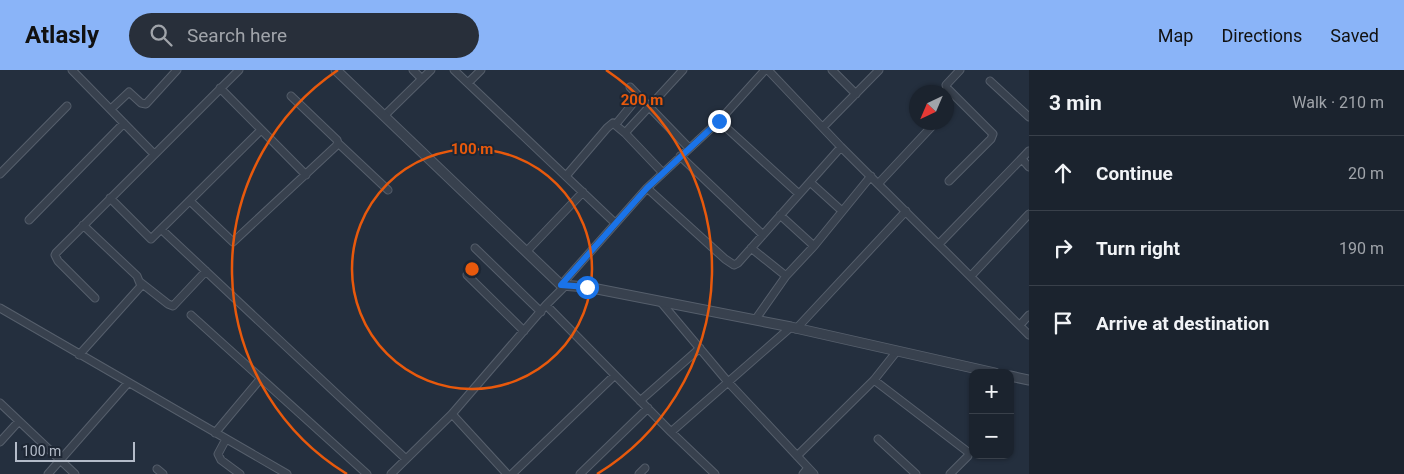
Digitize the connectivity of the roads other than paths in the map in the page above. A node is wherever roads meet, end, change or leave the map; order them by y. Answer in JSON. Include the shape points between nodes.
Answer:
{"nodes":[{"id":1,"x":72,"y":70,"type":"edge"},
{"id":2,"x":177,"y":70,"type":"edge"},
{"id":3,"x":238,"y":70,"type":"edge"},
{"id":4,"x":336,"y":70,"type":"edge"},
{"id":5,"x":413,"y":70,"type":"edge"},
{"id":6,"x":431,"y":70,"type":"edge"},
{"id":7,"x":454,"y":70,"type":"edge"},
{"id":8,"x":481,"y":70,"type":"edge"},
{"id":9,"x":683,"y":70,"type":"edge"},
{"id":10,"x":767,"y":70,"type":"edge"},
{"id":11,"x":832,"y":70,"type":"edge"},
{"id":12,"x":879,"y":70,"type":"edge"},
{"id":13,"x":960,"y":70,"type":"edge"},
{"id":14,"x":422,"y":79,"type":"junction"},
{"id":15,"x":990,"y":81,"type":"dead end"},
{"id":16,"x":468,"y":83,"type":"junction"},
{"id":17,"x":630,"y":87,"type":"dead end"},
{"id":18,"x":220,"y":88,"type":"junction"},
{"id":19,"x":856,"y":94,"type":"junction"},
{"id":20,"x":291,"y":96,"type":"dead end"},
{"id":21,"x":639,"y":96,"type":"junction"},
{"id":22,"x":67,"y":106,"type":"dead end"},
{"id":23,"x":650,"y":107,"type":"junction"},
{"id":24,"x":111,"y":110,"type":"junction"},
{"id":25,"x":384,"y":116,"type":"junction"},
{"id":26,"x":1029,"y":117,"type":"edge"},
{"id":27,"x":719,"y":121,"type":"junction"},
{"id":28,"x":124,"y":123,"type":"junction"},
{"id":29,"x":616,"y":124,"type":"junction"},
{"id":30,"x":823,"y":127,"type":"junction"},
{"id":31,"x":262,"y":130,"type":"junction"},
{"id":32,"x":928,"y":130,"type":"edge"},
{"id":33,"x":625,"y":133,"type":"junction"},
{"id":34,"x":338,"y":143,"type":"junction"},
{"id":35,"x":841,"y":147,"type":"junction"},
{"id":36,"x":690,"y":148,"type":"junction"},
{"id":37,"x":1029,"y":152,"type":"edge"},
{"id":38,"x":154,"y":154,"type":"junction"},
{"id":39,"x":680,"y":156,"type":"junction"},
{"id":40,"x":1022,"y":159,"type":"junction"},
{"id":41,"x":1029,"y":167,"type":"edge"},
{"id":42,"x":662,"y":172,"type":"junction"},
{"id":43,"x":0,"y":174,"type":"edge"},
{"id":44,"x":306,"y":175,"type":"junction"},
{"id":45,"x":566,"y":176,"type":"junction"},
{"id":46,"x":871,"y":176,"type":"junction"},
{"id":47,"x":949,"y":181,"type":"dead end"},
{"id":48,"x":810,"y":182,"type":"junction"},
{"id":49,"x":878,"y":184,"type":"junction"},
{"id":50,"x":647,"y":188,"type":"junction"},
{"id":51,"x":388,"y":190,"type":"dead end"},
{"id":52,"x":583,"y":192,"type":"junction"},
{"id":53,"x":799,"y":194,"type":"junction"},
{"id":54,"x":110,"y":198,"type":"junction"},
{"id":55,"x":190,"y":201,"type":"junction"},
{"id":56,"x":842,"y":211,"type":"junction"},
{"id":57,"x":906,"y":212,"type":"junction"},
{"id":58,"x":1029,"y":214,"type":"edge"},
{"id":59,"x":780,"y":216,"type":"junction"},
{"id":60,"x":28,"y":220,"type":"dead end"},
{"id":61,"x":615,"y":223,"type":"junction"},
{"id":62,"x":83,"y":225,"type":"junction"},
{"id":63,"x":162,"y":230,"type":"junction"},
{"id":64,"x":763,"y":235,"type":"junction"},
{"id":65,"x":939,"y":244,"type":"junction"},
{"id":66,"x":814,"y":246,"type":"junction"},
{"id":67,"x":475,"y":248,"type":"dead end"},
{"id":68,"x":751,"y":248,"type":"junction"},
{"id":69,"x":526,"y":252,"type":"junction"},
{"id":70,"x":206,"y":272,"type":"junction"},
{"id":71,"x":467,"y":275,"type":"dead end"},
{"id":72,"x":786,"y":276,"type":"junction"},
{"id":73,"x":971,"y":276,"type":"junction"},
{"id":74,"x":140,"y":282,"type":"junction"},
{"id":75,"x":563,"y":286,"type":"junction"},
{"id":76,"x":95,"y":298,"type":"dead end"},
{"id":77,"x":660,"y":301,"type":"junction"},
{"id":78,"x":546,"y":305,"type":"junction"},
{"id":79,"x":0,"y":308,"type":"edge"},
{"id":80,"x":541,"y":312,"type":"junction"},
{"id":81,"x":191,"y":315,"type":"dead end"},
{"id":82,"x":1029,"y":315,"type":"edge"},
{"id":83,"x":755,"y":320,"type":"junction"},
{"id":84,"x":1020,"y":325,"type":"junction"},
{"id":85,"x":793,"y":328,"type":"junction"},
{"id":86,"x":524,"y":331,"type":"junction"},
{"id":87,"x":1029,"y":335,"type":"edge"},
{"id":88,"x":700,"y":348,"type":"junction"},
{"id":89,"x":897,"y":351,"type":"junction"},
{"id":90,"x":79,"y":355,"type":"junction"},
{"id":91,"x":977,"y":369,"type":"edge"},
{"id":92,"x":615,"y":375,"type":"junction"},
{"id":93,"x":1014,"y":377,"type":"edge"},
{"id":94,"x":261,"y":378,"type":"junction"},
{"id":95,"x":874,"y":380,"type":"junction"},
{"id":96,"x":1029,"y":380,"type":"edge"},
{"id":97,"x":728,"y":382,"type":"junction"},
{"id":98,"x":128,"y":383,"type":"junction"},
{"id":99,"x":640,"y":401,"type":"junction"},
{"id":100,"x":0,"y":403,"type":"edge"},
{"id":101,"x":648,"y":408,"type":"junction"},
{"id":102,"x":452,"y":414,"type":"junction"},
{"id":103,"x":19,"y":421,"type":"junction"},
{"id":104,"x":671,"y":432,"type":"junction"},
{"id":105,"x":215,"y":433,"type":"junction"},
{"id":106,"x":226,"y":439,"type":"junction"},
{"id":107,"x":878,"y":439,"type":"dead end"},
{"id":108,"x":0,"y":442,"type":"edge"},
{"id":109,"x":797,"y":456,"type":"junction"},
{"id":110,"x":406,"y":459,"type":"junction"},
{"id":111,"x":60,"y":461,"type":"junction"},
{"id":112,"x":644,"y":468,"type":"dead end"},
{"id":113,"x":806,"y":471,"type":"edge"},
{"id":114,"x":48,"y":474,"type":"edge"},
{"id":115,"x":75,"y":474,"type":"edge"},
{"id":116,"x":240,"y":474,"type":"edge"},
{"id":117,"x":287,"y":474,"type":"edge"},
{"id":118,"x":367,"y":474,"type":"edge"},
{"id":119,"x":391,"y":474,"type":"edge"},
{"id":120,"x":507,"y":474,"type":"edge"},
{"id":121,"x":512,"y":474,"type":"edge"},
{"id":122,"x":580,"y":474,"type":"edge"},
{"id":123,"x":638,"y":474,"type":"edge"},
{"id":124,"x":715,"y":474,"type":"edge"},
{"id":125,"x":814,"y":474,"type":"edge"},
{"id":126,"x":916,"y":474,"type":"edge"},
{"id":127,"x":950,"y":474,"type":"edge"}],
"edges":[{"from":1,"to":24,"type":"street"},
{"from":2,"to":24,"type":"street","via":[[146,104],[129,92]]},
{"from":3,"to":18,"type":"street"},
{"from":4,"to":25,"type":"street"},
{"from":5,"to":14,"type":"street"},
{"from":6,"to":14,"type":"street"},
{"from":7,"to":16,"type":"street"},
{"from":8,"to":16,"type":"street"},
{"from":9,"to":23,"type":"street"},
{"from":10,"to":27,"type":"street"},
{"from":10,"to":30,"type":"street"},
{"from":11,"to":19,"type":"street"},
{"from":12,"to":19,"type":"street"},
{"from":13,"to":47,"type":"street","via":[[946,85],[947,88],[993,134]]},
{"from":14,"to":25,"type":"street"},
{"from":15,"to":26,"type":"street"},
{"from":16,"to":45,"type":"street"},
{"from":17,"to":21,"type":"street"},
{"from":18,"to":31,"type":"street"},
{"from":18,"to":38,"type":"street"},
{"from":19,"to":30,"type":"street"},
{"from":20,"to":34,"type":"street"},
{"from":21,"to":23,"type":"street"},
{"from":21,"to":29,"type":"street"},
{"from":22,"to":43,"type":"street"},
{"from":23,"to":33,"type":"street"},
{"from":23,"to":36,"type":"street"},
{"from":24,"to":28,"type":"street"},
{"from":25,"to":69,"type":"street"},
{"from":27,"to":36,"type":"street"},
{"from":27,"to":53,"type":"street"},
{"from":28,"to":38,"type":"street"},
{"from":28,"to":60,"type":"street"},
{"from":29,"to":33,"type":"street"},
{"from":29,"to":45,"type":"street","via":[[607,128]]},
{"from":30,"to":35,"type":"street"},
{"from":31,"to":44,"type":"street"},
{"from":31,"to":55,"type":"street"},
{"from":32,"to":49,"type":"street"},
{"from":33,"to":42,"type":"street"},
{"from":34,"to":44,"type":"street"},
{"from":34,"to":51,"type":"street"},
{"from":35,"to":46,"type":"street"},
{"from":35,"to":48,"type":"street"},
{"from":36,"to":39,"type":"street"},
{"from":37,"to":40,"type":"street"},
{"from":38,"to":54,"type":"street"},
{"from":39,"to":42,"type":"street"},
{"from":39,"to":64,"type":"street"},
{"from":40,"to":41,"type":"street"},
{"from":40,"to":65,"type":"street"},
{"from":42,"to":50,"type":"street"},
{"from":44,"to":55,"type":"street","via":[[233,242]]},
{"from":45,"to":52,"type":"street"},
{"from":46,"to":49,"type":"street"},
{"from":46,"to":56,"type":"street"},
{"from":48,"to":53,"type":"street"},
{"from":48,"to":56,"type":"street"},
{"from":49,"to":57,"type":"street"},
{"from":50,"to":61,"type":"street"},
{"from":50,"to":68,"type":"street","via":[[730,263],[738,263]]},
{"from":52,"to":61,"type":"street"},
{"from":52,"to":69,"type":"street"},
{"from":53,"to":59,"type":"street"},
{"from":54,"to":62,"type":"street"},
{"from":54,"to":63,"type":"street","via":[[149,238],[154,238]]},
{"from":55,"to":63,"type":"street"},
{"from":56,"to":66,"type":"street"},
{"from":57,"to":65,"type":"street"},
{"from":57,"to":85,"type":"street"},
{"from":58,"to":73,"type":"street"},
{"from":59,"to":64,"type":"street"},
{"from":59,"to":66,"type":"street"},
{"from":61,"to":75,"type":"street"},
{"from":62,"to":74,"type":"street"},
{"from":62,"to":76,"type":"street","via":[[55,255]]},
{"from":63,"to":70,"type":"street"},
{"from":64,"to":68,"type":"street"},
{"from":65,"to":73,"type":"street"},
{"from":66,"to":72,"type":"street"},
{"from":67,"to":80,"type":"street"},
{"from":68,"to":72,"type":"street"},
{"from":69,"to":75,"type":"street"},
{"from":70,"to":74,"type":"street","via":[[173,306]]},
{"from":70,"to":110,"type":"street"},
{"from":71,"to":86,"type":"street"},
{"from":72,"to":83,"type":"street"},
{"from":73,"to":84,"type":"street"},
{"from":74,"to":90,"type":"street","via":[[139,289]]},
{"from":75,"to":77,"type":"street","via":[[576,285]]},
{"from":75,"to":78,"type":"street"},
{"from":77,"to":83,"type":"street"},
{"from":77,"to":88,"type":"street"},
{"from":78,"to":80,"type":"street"},
{"from":78,"to":92,"type":"street"},
{"from":79,"to":90,"type":"street"},
{"from":80,"to":86,"type":"street"},
{"from":81,"to":94,"type":"street"},
{"from":82,"to":84,"type":"street"},
{"from":83,"to":85,"type":"street"},
{"from":84,"to":87,"type":"street"},
{"from":85,"to":89,"type":"street"},
{"from":85,"to":97,"type":"street"},
{"from":86,"to":102,"type":"street"},
{"from":88,"to":97,"type":"street"},
{"from":88,"to":99,"type":"street"},
{"from":89,"to":91,"type":"street"},
{"from":89,"to":95,"type":"street"},
{"from":90,"to":98,"type":"street"},
{"from":92,"to":99,"type":"street"},
{"from":92,"to":121,"type":"street"},
{"from":93,"to":96,"type":"street"},
{"from":94,"to":105,"type":"street"},
{"from":94,"to":118,"type":"street"},
{"from":95,"to":109,"type":"street"},
{"from":95,"to":127,"type":"street","via":[[968,452],[968,456]]},
{"from":97,"to":104,"type":"street"},
{"from":97,"to":109,"type":"street"},
{"from":98,"to":105,"type":"street"},
{"from":98,"to":111,"type":"street"},
{"from":99,"to":101,"type":"street"},
{"from":100,"to":103,"type":"street"},
{"from":101,"to":104,"type":"street"},
{"from":101,"to":122,"type":"street"},
{"from":102,"to":110,"type":"street"},
{"from":102,"to":120,"type":"street"},
{"from":103,"to":108,"type":"street"},
{"from":103,"to":111,"type":"street"},
{"from":104,"to":124,"type":"street"},
{"from":105,"to":106,"type":"street"},
{"from":106,"to":116,"type":"street","via":[[219,458]]},
{"from":106,"to":117,"type":"street"},
{"from":107,"to":126,"type":"street"},
{"from":109,"to":113,"type":"street"},
{"from":110,"to":119,"type":"street"},
{"from":111,"to":114,"type":"street"},
{"from":111,"to":115,"type":"street"},
{"from":112,"to":123,"type":"street"},
{"from":113,"to":125,"type":"street"}]}
